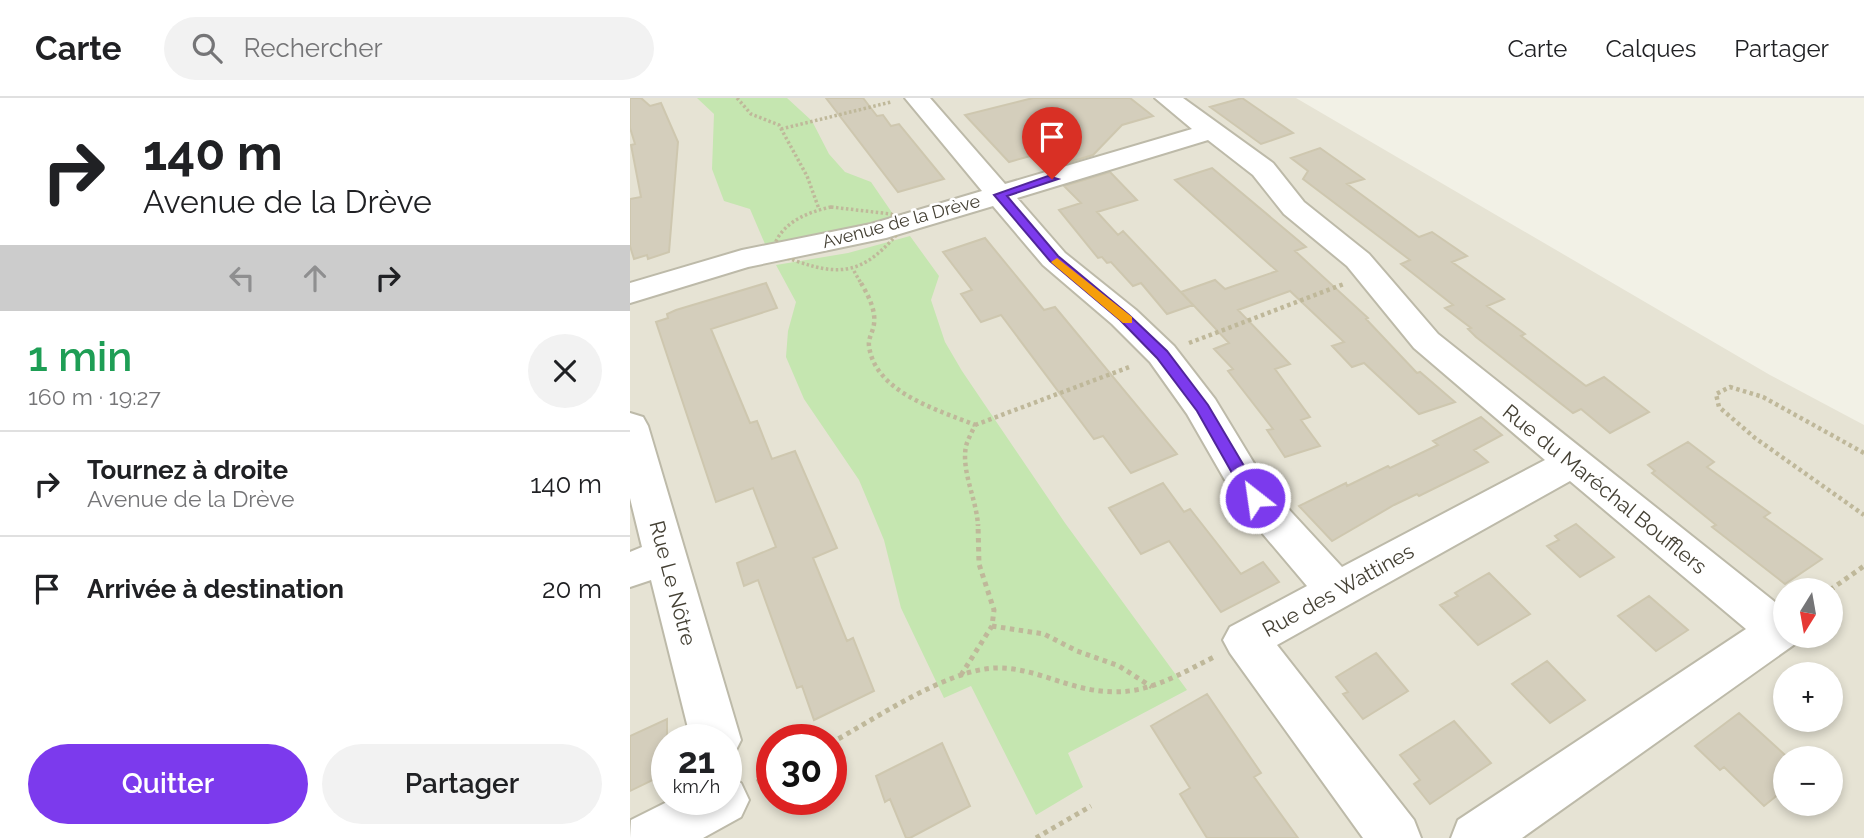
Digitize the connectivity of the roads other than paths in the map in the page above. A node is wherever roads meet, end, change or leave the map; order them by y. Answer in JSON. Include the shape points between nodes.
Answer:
{"nodes":[{"id":1,"x":1167,"y":98,"type":"edge"},
{"id":2,"x":908,"y":99,"type":"edge"},
{"id":3,"x":1211,"y":131,"type":"junction"},
{"id":4,"x":999,"y":195,"type":"junction"},
{"id":5,"x":630,"y":293,"type":"edge"},
{"id":6,"x":630,"y":426,"type":"edge"},
{"id":7,"x":1573,"y":462,"type":"junction"},
{"id":8,"x":647,"y":563,"type":"edge"},
{"id":9,"x":1336,"y":590,"type":"junction"},
{"id":10,"x":710,"y":724,"type":"edge"},
{"id":11,"x":694,"y":815,"type":"edge"},
{"id":12,"x":650,"y":838,"type":"edge"},
{"id":13,"x":1395,"y":838,"type":"edge"},
{"id":14,"x":1477,"y":838,"type":"edge"}],
"edges":[{"from":1,"to":3,"type":"street","name":"Rue du Maréchal Boufflers"},
{"from":2,"to":4,"type":"street"},
{"from":3,"to":4,"type":"street","name":"Avenue de la Drève"},
{"from":3,"to":7,"type":"street","name":"Rue du Maréchal Boufflers","via":[[1263,169],[1294,208],[1359,260],[1426,341]]},
{"from":4,"to":5,"type":"street","name":"Avenue de la Drève","via":[[876,232],[742,259]]},
{"from":4,"to":9,"type":"street","via":[[1054,259],[1162,354],[1202,408],[1255,498]]},
{"from":6,"to":8,"type":"street","name":"Rue Le Nôtre"},
{"from":7,"to":9,"type":"street","name":"Rue des Wattines"},
{"from":7,"to":14,"type":"street","name":"Rue du Maréchal Boufflers","via":[[1779,631]]},
{"from":8,"to":10,"type":"street","name":"Rue Le Nôtre"},
{"from":9,"to":13,"type":"street","name":"Rue des Wattines","via":[[1246,640]]},
{"from":11,"to":12,"type":"street"}]}
